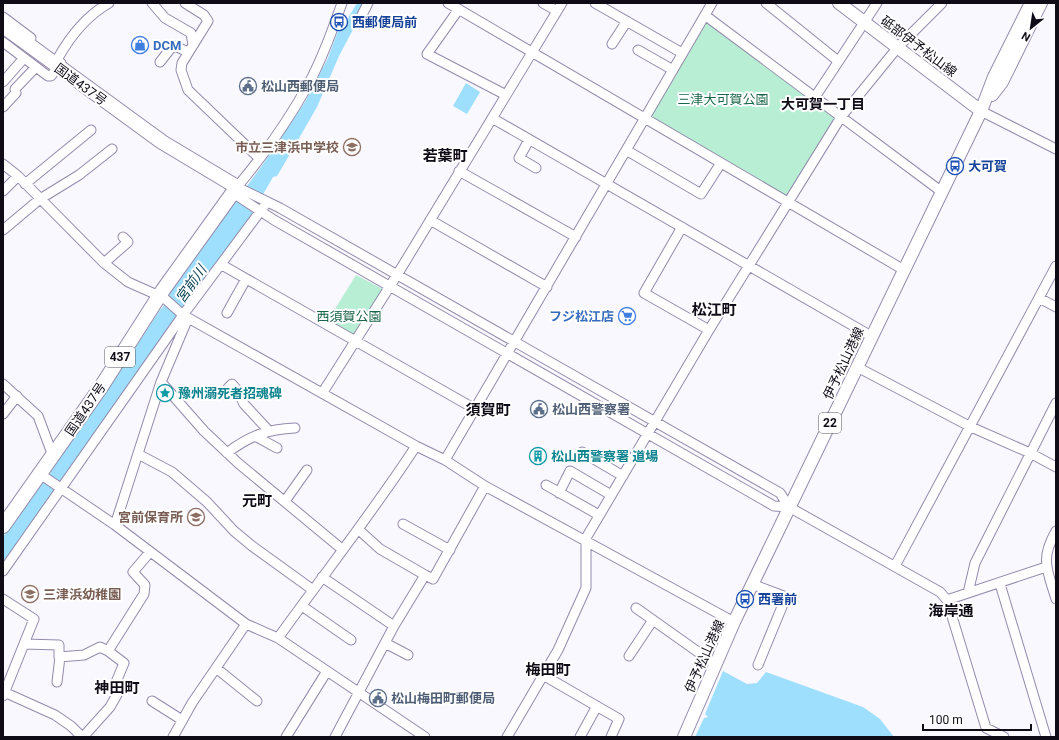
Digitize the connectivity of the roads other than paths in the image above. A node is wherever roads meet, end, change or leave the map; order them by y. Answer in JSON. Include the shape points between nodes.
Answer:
{"nodes":[{"id":1,"x":110,"y":3,"type":"edge"},
{"id":2,"x":152,"y":3,"type":"edge"},
{"id":3,"x":342,"y":3,"type":"edge"},
{"id":4,"x":368,"y":3,"type":"edge"},
{"id":5,"x":543,"y":3,"type":"edge"},
{"id":6,"x":595,"y":3,"type":"edge"},
{"id":7,"x":712,"y":3,"type":"edge"},
{"id":8,"x":766,"y":3,"type":"edge"},
{"id":9,"x":877,"y":3,"type":"edge"},
{"id":10,"x":942,"y":3,"type":"edge"},
{"id":11,"x":1031,"y":3,"type":"edge"},
{"id":12,"x":1041,"y":3,"type":"edge"},
{"id":13,"x":191,"y":5,"type":"edge"},
{"id":14,"x":846,"y":5,"type":"edge"},
{"id":15,"x":455,"y":6,"type":"edge"},
{"id":16,"x":559,"y":7,"type":"edge"},
{"id":17,"x":362,"y":15,"type":"dead end"},
{"id":18,"x":706,"y":16,"type":"junction"},
{"id":19,"x":3,"y":17,"type":"edge"},
{"id":20,"x":627,"y":21,"type":"junction"},
{"id":21,"x":864,"y":22,"type":"junction"},
{"id":22,"x":3,"y":26,"type":"edge"},
{"id":23,"x":3,"y":34,"type":"edge"},
{"id":24,"x":3,"y":42,"type":"edge"},
{"id":25,"x":612,"y":44,"type":"dead end"},
{"id":26,"x":898,"y":47,"type":"junction"},
{"id":27,"x":190,"y":49,"type":"junction"},
{"id":28,"x":638,"y":50,"type":"dead end"},
{"id":29,"x":532,"y":52,"type":"junction"},
{"id":30,"x":682,"y":54,"type":"junction"},
{"id":31,"x":24,"y":58,"type":"junction"},
{"id":32,"x":838,"y":61,"type":"junction"},
{"id":33,"x":161,"y":62,"type":"dead end"},
{"id":34,"x":57,"y":66,"type":"junction"},
{"id":35,"x":36,"y":67,"type":"junction"},
{"id":36,"x":673,"y":70,"type":"junction"},
{"id":37,"x":3,"y":82,"type":"edge"},
{"id":38,"x":506,"y":95,"type":"junction"},
{"id":39,"x":815,"y":97,"type":"junction"},
{"id":40,"x":3,"y":107,"type":"edge"},
{"id":41,"x":981,"y":111,"type":"junction"},
{"id":42,"x":841,"y":116,"type":"junction"},
{"id":43,"x":492,"y":118,"type":"junction"},
{"id":44,"x":646,"y":118,"type":"junction"},
{"id":45,"x":91,"y":130,"type":"dead end"},
{"id":46,"x":529,"y":140,"type":"junction"},
{"id":47,"x":112,"y":149,"type":"dead end"},
{"id":48,"x":1056,"y":149,"type":"edge"},
{"id":49,"x":626,"y":150,"type":"junction"},
{"id":50,"x":259,"y":158,"type":"junction"},
{"id":51,"x":720,"y":163,"type":"junction"},
{"id":52,"x":3,"y":164,"type":"edge"},
{"id":53,"x":531,"y":168,"type":"dead end"},
{"id":54,"x":459,"y":172,"type":"junction"},
{"id":55,"x":18,"y":176,"type":"junction"},
{"id":56,"x":607,"y":183,"type":"junction"},
{"id":57,"x":26,"y":184,"type":"junction"},
{"id":58,"x":3,"y":191,"type":"edge"},
{"id":59,"x":236,"y":191,"type":"junction"},
{"id":60,"x":942,"y":192,"type":"junction"},
{"id":61,"x":40,"y":199,"type":"junction"},
{"id":62,"x":787,"y":202,"type":"junction"},
{"id":63,"x":263,"y":206,"type":"junction"},
{"id":64,"x":430,"y":220,"type":"junction"},
{"id":65,"x":682,"y":227,"type":"junction"},
{"id":66,"x":3,"y":230,"type":"edge"},
{"id":67,"x":122,"y":237,"type":"dead end"},
{"id":68,"x":576,"y":237,"type":"junction"},
{"id":69,"x":104,"y":263,"type":"junction"},
{"id":70,"x":222,"y":265,"type":"junction"},
{"id":71,"x":748,"y":265,"type":"junction"},
{"id":72,"x":1056,"y":266,"type":"edge"},
{"id":73,"x":904,"y":270,"type":"junction"},
{"id":74,"x":397,"y":274,"type":"junction"},
{"id":75,"x":246,"y":279,"type":"junction"},
{"id":76,"x":390,"y":285,"type":"junction"},
{"id":77,"x":547,"y":287,"type":"junction"},
{"id":78,"x":162,"y":297,"type":"junction"},
{"id":79,"x":1039,"y":298,"type":"junction"},
{"id":80,"x":1056,"y":307,"type":"edge"},
{"id":81,"x":227,"y":313,"type":"dead end"},
{"id":82,"x":183,"y":314,"type":"junction"},
{"id":83,"x":709,"y":330,"type":"junction"},
{"id":84,"x":871,"y":336,"type":"junction"},
{"id":85,"x":356,"y":341,"type":"junction"},
{"id":86,"x":515,"y":341,"type":"junction"},
{"id":87,"x":508,"y":354,"type":"junction"},
{"id":88,"x":857,"y":367,"type":"junction"},
{"id":89,"x":161,"y":382,"type":"junction"},
{"id":90,"x":3,"y":384,"type":"edge"},
{"id":91,"x":228,"y":388,"type":"dead end"},
{"id":92,"x":323,"y":392,"type":"junction"},
{"id":93,"x":17,"y":396,"type":"junction"},
{"id":94,"x":1056,"y":403,"type":"edge"},
{"id":95,"x":475,"y":409,"type":"junction"},
{"id":96,"x":3,"y":414,"type":"edge"},
{"id":97,"x":655,"y":422,"type":"junction"},
{"id":98,"x":970,"y":427,"type":"junction"},
{"id":99,"x":295,"y":428,"type":"dead end"},
{"id":100,"x":269,"y":431,"type":"junction"},
{"id":101,"x":648,"y":433,"type":"junction"},
{"id":102,"x":255,"y":436,"type":"junction"},
{"id":103,"x":416,"y":446,"type":"junction"},
{"id":104,"x":278,"y":448,"type":"dead end"},
{"id":105,"x":582,"y":452,"type":"dead end"},
{"id":106,"x":227,"y":453,"type":"junction"},
{"id":107,"x":1030,"y":453,"type":"junction"},
{"id":108,"x":138,"y":454,"type":"junction"},
{"id":109,"x":53,"y":456,"type":"junction"},
{"id":110,"x":444,"y":460,"type":"junction"},
{"id":111,"x":1056,"y":467,"type":"edge"},
{"id":112,"x":307,"y":470,"type":"dead end"},
{"id":113,"x":42,"y":476,"type":"junction"},
{"id":114,"x":623,"y":476,"type":"junction"},
{"id":115,"x":546,"y":485,"type":"dead end"},
{"id":116,"x":485,"y":486,"type":"junction"},
{"id":117,"x":60,"y":488,"type":"junction"},
{"id":118,"x":559,"y":493,"type":"junction"},
{"id":119,"x":611,"y":496,"type":"junction"},
{"id":120,"x":285,"y":501,"type":"junction"},
{"id":121,"x":789,"y":506,"type":"junction"},
{"id":122,"x":599,"y":515,"type":"junction"},
{"id":123,"x":403,"y":524,"type":"dead end"},
{"id":124,"x":115,"y":525,"type":"junction"},
{"id":125,"x":3,"y":526,"type":"edge"},
{"id":126,"x":359,"y":530,"type":"junction"},
{"id":127,"x":1056,"y":531,"type":"edge"},
{"id":128,"x":587,"y":542,"type":"junction"},
{"id":129,"x":343,"y":550,"type":"junction"},
{"id":130,"x":450,"y":550,"type":"junction"},
{"id":131,"x":150,"y":552,"type":"junction"},
{"id":132,"x":896,"y":566,"type":"junction"},
{"id":133,"x":1046,"y":567,"type":"junction"},
{"id":134,"x":3,"y":571,"type":"edge"},
{"id":135,"x":425,"y":575,"type":"junction"},
{"id":136,"x":322,"y":577,"type":"junction"},
{"id":137,"x":752,"y":584,"type":"junction"},
{"id":138,"x":1000,"y":584,"type":"junction"},
{"id":139,"x":312,"y":590,"type":"junction"},
{"id":140,"x":968,"y":593,"type":"junction"},
{"id":141,"x":3,"y":599,"type":"edge"},
{"id":142,"x":1056,"y":599,"type":"edge"},
{"id":143,"x":946,"y":600,"type":"junction"},
{"id":144,"x":302,"y":606,"type":"junction"},
{"id":145,"x":636,"y":608,"type":"dead end"},
{"id":146,"x":653,"y":620,"type":"junction"},
{"id":147,"x":734,"y":622,"type":"junction"},
{"id":148,"x":246,"y":624,"type":"junction"},
{"id":149,"x":394,"y":626,"type":"junction"},
{"id":150,"x":278,"y":638,"type":"junction"},
{"id":151,"x":351,"y":640,"type":"dead end"},
{"id":152,"x":385,"y":643,"type":"junction"},
{"id":153,"x":24,"y":644,"type":"junction"},
{"id":154,"x":108,"y":651,"type":"junction"},
{"id":155,"x":408,"y":656,"type":"dead end"},
{"id":156,"x":629,"y":656,"type":"dead end"},
{"id":157,"x":60,"y":657,"type":"junction"},
{"id":158,"x":715,"y":664,"type":"junction"},
{"id":159,"x":758,"y":665,"type":"dead end"},
{"id":160,"x":216,"y":668,"type":"junction"},
{"id":161,"x":326,"y":671,"type":"junction"},
{"id":162,"x":543,"y":675,"type":"junction"},
{"id":163,"x":57,"y":682,"type":"dead end"},
{"id":164,"x":359,"y":693,"type":"junction"},
{"id":165,"x":4,"y":694,"type":"edge"},
{"id":166,"x":152,"y":701,"type":"dead end"},
{"id":167,"x":257,"y":701,"type":"dead end"},
{"id":168,"x":597,"y":706,"type":"junction"},
{"id":169,"x":182,"y":720,"type":"junction"},
{"id":170,"x":410,"y":733,"type":"edge"},
{"id":171,"x":77,"y":736,"type":"edge"},
{"id":172,"x":999,"y":736,"type":"edge"},
{"id":173,"x":173,"y":737,"type":"edge"},
{"id":174,"x":286,"y":737,"type":"edge"},
{"id":175,"x":335,"y":737,"type":"edge"},
{"id":176,"x":425,"y":737,"type":"edge"},
{"id":177,"x":507,"y":737,"type":"edge"},
{"id":178,"x":580,"y":737,"type":"edge"},
{"id":179,"x":611,"y":737,"type":"edge"},
{"id":180,"x":684,"y":737,"type":"edge"},
{"id":181,"x":1046,"y":737,"type":"edge"}],
"edges":[{"from":1,"to":34,"type":"street","via":[[92,15],[71,36]]},
{"from":2,"to":27,"type":"street","via":[[165,18],[191,33]]},
{"from":3,"to":50,"type":"street","via":[[326,47],[308,84]]},
{"from":4,"to":17,"type":"street"},
{"from":5,"to":16,"type":"street"},
{"from":6,"to":20,"type":"street"},
{"from":7,"to":18,"type":"street"},
{"from":8,"to":32,"type":"street"},
{"from":9,"to":21,"type":"street"},
{"from":10,"to":26,"type":"street"},
{"from":11,"to":41,"type":"main road","name":"伊予松山港線","number":"22","via":[[994,77]]},
{"from":12,"to":41,"type":"main road","name":"伊予松山港線","number":"22","via":[[1002,82]]},
{"from":13,"to":27,"type":"street","via":[[208,21]]},
{"from":14,"to":21,"type":"main road","name":"砥部伊予松山線"},
{"from":15,"to":29,"type":"street"},
{"from":15,"to":38,"type":"street","via":[[427,54]]},
{"from":16,"to":29,"type":"street"},
{"from":18,"to":30,"type":"street"},
{"from":18,"to":39,"type":"street"},
{"from":19,"to":34,"type":"street"},
{"from":20,"to":25,"type":"street"},
{"from":20,"to":30,"type":"street"},
{"from":21,"to":26,"type":"main road","name":"砥部伊予松山線"},
{"from":21,"to":32,"type":"street"},
{"from":22,"to":34,"type":"highway","name":"国道437号"},
{"from":23,"to":34,"type":"highway","name":"国道437号"},
{"from":24,"to":31,"type":"street"},
{"from":26,"to":41,"type":"main road","name":"砥部伊予松山線"},
{"from":26,"to":42,"type":"street"},
{"from":27,"to":33,"type":"street","via":[[175,46]]},
{"from":27,"to":50,"type":"street","via":[[181,70],[188,90]]},
{"from":28,"to":36,"type":"street"},
{"from":29,"to":38,"type":"street"},
{"from":29,"to":44,"type":"street"},
{"from":30,"to":36,"type":"street"},
{"from":31,"to":35,"type":"street"},
{"from":31,"to":37,"type":"street"},
{"from":32,"to":39,"type":"street"},
{"from":34,"to":35,"type":"street","via":[[52,76]]},
{"from":34,"to":59,"type":"highway","name":"国道437号","via":[[162,142]]},
{"from":35,"to":40,"type":"street","via":[[15,89],[16,93]]},
{"from":36,"to":44,"type":"street"},
{"from":38,"to":43,"type":"street"},
{"from":39,"to":42,"type":"street"},
{"from":41,"to":48,"type":"street"},
{"from":41,"to":60,"type":"main road","name":"伊予松山港線","number":"22"},
{"from":42,"to":60,"type":"street"},
{"from":42,"to":62,"type":"street"},
{"from":43,"to":46,"type":"street"},
{"from":43,"to":54,"type":"street"},
{"from":44,"to":49,"type":"street"},
{"from":44,"to":51,"type":"street"},
{"from":45,"to":57,"type":"street"},
{"from":46,"to":53,"type":"street","via":[[519,158]]},
{"from":46,"to":56,"type":"street"},
{"from":47,"to":61,"type":"street","via":[[79,175]]},
{"from":49,"to":51,"type":"street","via":[[702,194]]},
{"from":49,"to":56,"type":"street"},
{"from":50,"to":59,"type":"street"},
{"from":51,"to":62,"type":"street"},
{"from":52,"to":55,"type":"street"},
{"from":54,"to":64,"type":"street"},
{"from":54,"to":68,"type":"street"},
{"from":55,"to":57,"type":"street"},
{"from":55,"to":58,"type":"street"},
{"from":56,"to":65,"type":"street"},
{"from":56,"to":68,"type":"street"},
{"from":57,"to":61,"type":"street"},
{"from":59,"to":63,"type":"street"},
{"from":59,"to":78,"type":"highway","name":"国道437号","number":"437"},
{"from":60,"to":73,"type":"main road","name":"伊予松山港線","number":"22"},
{"from":61,"to":66,"type":"street"},
{"from":61,"to":69,"type":"street"},
{"from":62,"to":71,"type":"street"},
{"from":62,"to":73,"type":"street"},
{"from":63,"to":70,"type":"street"},
{"from":63,"to":74,"type":"street","via":[[280,208]]},
{"from":63,"to":76,"type":"street","via":[[274,220]]},
{"from":64,"to":74,"type":"street"},
{"from":64,"to":77,"type":"street"},
{"from":65,"to":71,"type":"street"},
{"from":65,"to":83,"type":"street","via":[[644,293]]},
{"from":67,"to":69,"type":"street","via":[[128,242]]},
{"from":68,"to":77,"type":"street"},
{"from":69,"to":78,"type":"street","via":[[128,282]]},
{"from":70,"to":75,"type":"street"},
{"from":70,"to":82,"type":"street"},
{"from":71,"to":83,"type":"street"},
{"from":71,"to":84,"type":"street"},
{"from":72,"to":79,"type":"street"},
{"from":73,"to":84,"type":"main road","name":"伊予松山港線","number":"22"},
{"from":74,"to":76,"type":"street"},
{"from":74,"to":86,"type":"street"},
{"from":75,"to":81,"type":"street"},
{"from":75,"to":85,"type":"street"},
{"from":76,"to":85,"type":"street"},
{"from":76,"to":87,"type":"street"},
{"from":77,"to":86,"type":"street"},
{"from":78,"to":82,"type":"street"},
{"from":78,"to":109,"type":"highway","name":"国道437号","number":"437"},
{"from":79,"to":80,"type":"street"},
{"from":79,"to":98,"type":"street"},
{"from":82,"to":89,"type":"street"},
{"from":82,"to":92,"type":"street"},
{"from":82,"to":117,"type":"street"},
{"from":83,"to":97,"type":"street"},
{"from":84,"to":88,"type":"main road","name":"伊予松山港線","number":"22"},
{"from":85,"to":92,"type":"street"},
{"from":85,"to":95,"type":"street"},
{"from":86,"to":87,"type":"street"},
{"from":86,"to":97,"type":"street"},
{"from":87,"to":95,"type":"street"},
{"from":87,"to":101,"type":"street"},
{"from":88,"to":98,"type":"street"},
{"from":88,"to":121,"type":"main road","name":"伊予松山港線","number":"22"},
{"from":89,"to":106,"type":"street"},
{"from":89,"to":108,"type":"street"},
{"from":90,"to":93,"type":"street"},
{"from":91,"to":100,"type":"street","via":[[232,384],[235,387],[244,404]]},
{"from":92,"to":103,"type":"street"},
{"from":93,"to":96,"type":"street"},
{"from":93,"to":109,"type":"street","via":[[38,416]]},
{"from":94,"to":107,"type":"street"},
{"from":95,"to":110,"type":"street"},
{"from":97,"to":101,"type":"street"},
{"from":97,"to":121,"type":"street","via":[[780,493]]},
{"from":98,"to":107,"type":"street"},
{"from":98,"to":132,"type":"street"},
{"from":99,"to":100,"type":"street"},
{"from":100,"to":102,"type":"street"},
{"from":101,"to":114,"type":"street"},
{"from":101,"to":121,"type":"street","via":[[774,506]]},
{"from":102,"to":104,"type":"street"},
{"from":102,"to":106,"type":"street","via":[[241,442]]},
{"from":103,"to":110,"type":"street"},
{"from":103,"to":126,"type":"street"},
{"from":105,"to":114,"type":"street"},
{"from":106,"to":120,"type":"street"},
{"from":107,"to":111,"type":"street"},
{"from":107,"to":140,"type":"street","via":[[974,563]]},
{"from":108,"to":124,"type":"street"},
{"from":108,"to":139,"type":"street","via":[[172,472],[234,531]]},
{"from":109,"to":113,"type":"highway","name":"国道437号","number":"437"},
{"from":110,"to":116,"type":"street"},
{"from":112,"to":120,"type":"street"},
{"from":113,"to":117,"type":"street"},
{"from":113,"to":125,"type":"highway","name":"国道437号","number":"437"},
{"from":114,"to":119,"type":"street"},
{"from":115,"to":118,"type":"street"},
{"from":116,"to":128,"type":"street"},
{"from":116,"to":130,"type":"street"},
{"from":117,"to":124,"type":"street"},
{"from":117,"to":134,"type":"street"},
{"from":118,"to":119,"type":"street","via":[[570,471]]},
{"from":118,"to":122,"type":"street"},
{"from":119,"to":122,"type":"street"},
{"from":120,"to":129,"type":"street"},
{"from":121,"to":132,"type":"street"},
{"from":121,"to":137,"type":"main road","name":"伊予松山港線","number":"22"},
{"from":122,"to":128,"type":"street","via":[[586,538]]},
{"from":123,"to":130,"type":"street","via":[[425,530]]},
{"from":124,"to":131,"type":"street"},
{"from":126,"to":129,"type":"street"},
{"from":126,"to":135,"type":"street","via":[[380,549]]},
{"from":127,"to":133,"type":"street","via":[[1046,552]]},
{"from":128,"to":147,"type":"street"},
{"from":128,"to":162,"type":"street","via":[[586,588],[558,650]]},
{"from":129,"to":136,"type":"street"},
{"from":130,"to":135,"type":"street","via":[[433,579]]},
{"from":131,"to":148,"type":"street"},
{"from":131,"to":154,"type":"street","via":[[133,572],[145,585],[144,594]]},
{"from":132,"to":143,"type":"street","via":[[940,592]]},
{"from":133,"to":138,"type":"street"},
{"from":133,"to":142,"type":"street"},
{"from":135,"to":149,"type":"street"},
{"from":136,"to":139,"type":"street"},
{"from":136,"to":149,"type":"street"},
{"from":137,"to":147,"type":"main road","name":"伊予松山港線","number":"22"},
{"from":137,"to":159,"type":"street","via":[[786,597]]},
{"from":138,"to":140,"type":"street"},
{"from":138,"to":181,"type":"street"},
{"from":139,"to":144,"type":"street"},
{"from":140,"to":143,"type":"street"},
{"from":141,"to":153,"type":"street","via":[[34,618]]},
{"from":143,"to":172,"type":"street","via":[[986,728]]},
{"from":144,"to":150,"type":"street"},
{"from":144,"to":151,"type":"street"},
{"from":145,"to":146,"type":"street"},
{"from":146,"to":156,"type":"street"},
{"from":146,"to":158,"type":"street"},
{"from":147,"to":158,"type":"main road","name":"伊予松山港線","number":"22"},
{"from":148,"to":150,"type":"street"},
{"from":148,"to":160,"type":"street"},
{"from":149,"to":152,"type":"street"},
{"from":150,"to":161,"type":"street"},
{"from":152,"to":155,"type":"street"},
{"from":152,"to":164,"type":"street"},
{"from":153,"to":157,"type":"street","via":[[59,645]]},
{"from":153,"to":165,"type":"street"},
{"from":154,"to":157,"type":"street","via":[[100,647],[84,655]]},
{"from":154,"to":171,"type":"street","via":[[124,663],[114,687],[119,691],[110,708]]},
{"from":157,"to":163,"type":"street"},
{"from":158,"to":180,"type":"main road","name":"伊予松山港線","number":"22"},
{"from":160,"to":167,"type":"street"},
{"from":160,"to":169,"type":"street"},
{"from":161,"to":164,"type":"street"},
{"from":161,"to":174,"type":"street"},
{"from":162,"to":168,"type":"street"},
{"from":162,"to":177,"type":"street"},
{"from":164,"to":170,"type":"street"},
{"from":164,"to":175,"type":"street"},
{"from":165,"to":171,"type":"street","via":[[44,709],[63,720]]},
{"from":166,"to":169,"type":"street"},
{"from":168,"to":178,"type":"street"},
{"from":168,"to":179,"type":"street","via":[[619,719]]},
{"from":169,"to":173,"type":"street"},
{"from":170,"to":176,"type":"street"}]}
